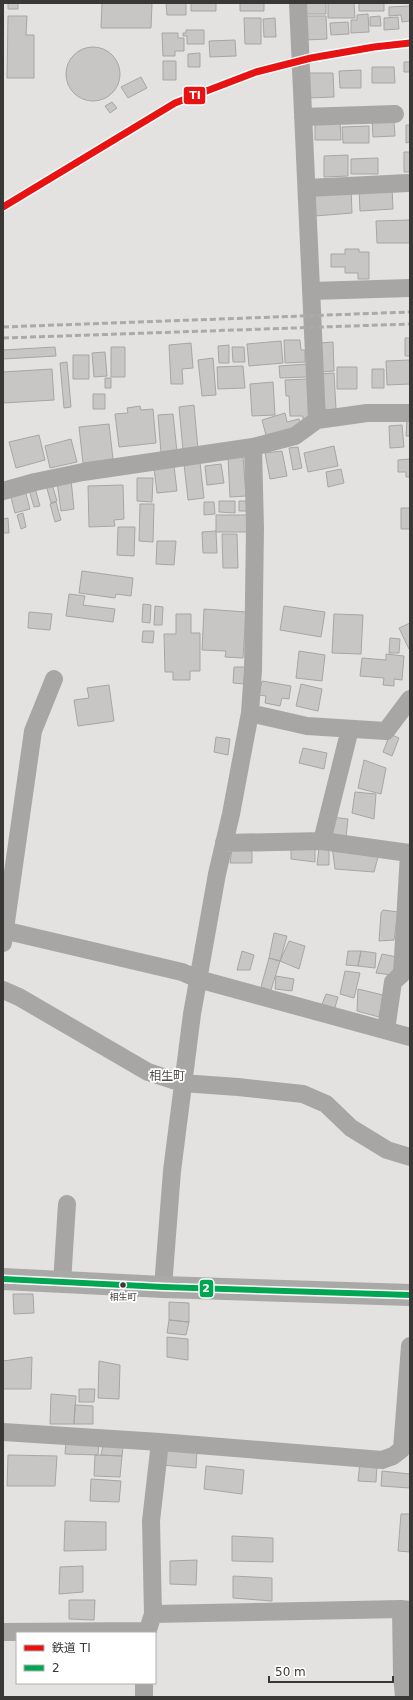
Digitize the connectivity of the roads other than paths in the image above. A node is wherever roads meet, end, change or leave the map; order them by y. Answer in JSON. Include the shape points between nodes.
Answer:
{"nodes":[{"id":1,"x":298,"y":3,"type":"edge"},
{"id":2,"x":395,"y":114,"type":"dead end"},
{"id":3,"x":303,"y":117,"type":"junction"},
{"id":4,"x":408,"y":183,"type":"dead end"},
{"id":5,"x":307,"y":188,"type":"junction"},
{"id":6,"x":410,"y":288,"type":"edge"},
{"id":7,"x":311,"y":291,"type":"junction"},
{"id":8,"x":410,"y":413,"type":"edge"},
{"id":9,"x":317,"y":420,"type":"junction"},
{"id":10,"x":253,"y":447,"type":"junction"},
{"id":11,"x":3,"y":491,"type":"edge"},
{"id":12,"x":54,"y":679,"type":"dead end"},
{"id":13,"x":410,"y":699,"type":"edge"},
{"id":14,"x":250,"y":713,"type":"junction"},
{"id":15,"x":350,"y":729,"type":"junction"},
{"id":16,"x":322,"y":841,"type":"junction"},
{"id":17,"x":224,"y":843,"type":"junction"},
{"id":18,"x":4,"y":934,"type":"edge"},
{"id":19,"x":406,"y":975,"type":"edge"},
{"id":20,"x":198,"y":979,"type":"junction"},
{"id":21,"x":3,"y":990,"type":"edge"},
{"id":22,"x":386,"y":1030,"type":"junction"},
{"id":23,"x":410,"y":1037,"type":"edge"},
{"id":24,"x":182,"y":1084,"type":"junction"},
{"id":25,"x":410,"y":1157,"type":"edge"},
{"id":26,"x":67,"y":1204,"type":"dead end"},
{"id":27,"x":3,"y":1280,"type":"edge"},
{"id":28,"x":62,"y":1283,"type":"junction"},
{"id":29,"x":163,"y":1287,"type":"junction"},
{"id":30,"x":410,"y":1294,"type":"edge"},
{"id":31,"x":410,"y":1346,"type":"edge"},
{"id":32,"x":3,"y":1432,"type":"edge"},
{"id":33,"x":160,"y":1442,"type":"junction"},
{"id":34,"x":406,"y":1610,"type":"edge"},
{"id":35,"x":153,"y":1614,"type":"junction"},
{"id":36,"x":3,"y":1632,"type":"edge"},
{"id":37,"x":147,"y":1632,"type":"edge"},
{"id":38,"x":144,"y":1684,"type":"edge"},
{"id":39,"x":144,"y":1697,"type":"edge"},
{"id":40,"x":404,"y":1697,"type":"edge"}],
"edges":[{"from":1,"to":3,"type":"street"},
{"from":2,"to":3,"type":"street"},
{"from":3,"to":5,"type":"street"},
{"from":4,"to":5,"type":"street"},
{"from":5,"to":7,"type":"street"},
{"from":6,"to":7,"type":"street"},
{"from":7,"to":9,"type":"street"},
{"from":8,"to":9,"type":"street","via":[[367,413]]},
{"from":9,"to":10,"type":"street","via":[[296,436]]},
{"from":10,"to":11,"type":"street","via":[[83,472]]},
{"from":10,"to":14,"type":"street","via":[[255,536]]},
{"from":12,"to":18,"type":"street","via":[[33,732]]},
{"from":13,"to":15,"type":"street","via":[[386,732]]},
{"from":14,"to":15,"type":"street","via":[[307,726]]},
{"from":14,"to":17,"type":"street"},
{"from":15,"to":16,"type":"street"},
{"from":16,"to":17,"type":"street"},
{"from":16,"to":19,"type":"street","via":[[409,853]]},
{"from":17,"to":20,"type":"street"},
{"from":18,"to":20,"type":"street","via":[[182,972]]},
{"from":19,"to":22,"type":"street","via":[[393,982]]},
{"from":20,"to":22,"type":"street"},
{"from":20,"to":24,"type":"street"},
{"from":21,"to":24,"type":"street","via":[[148,1072]]},
{"from":22,"to":23,"type":"street"},
{"from":24,"to":25,"type":"street","via":[[303,1094],[326,1104],[351,1128],[387,1150]]},
{"from":24,"to":29,"type":"street"},
{"from":26,"to":28,"type":"street"},
{"from":27,"to":28,"type":"main road"},
{"from":28,"to":29,"type":"main road"},
{"from":29,"to":30,"type":"main road"},
{"from":31,"to":33,"type":"street","via":[[402,1449],[393,1456],[382,1460]]},
{"from":32,"to":33,"type":"street"},
{"from":33,"to":35,"type":"street","via":[[151,1522]]},
{"from":34,"to":35,"type":"street"},
{"from":34,"to":40,"type":"street","via":[[402,1675]]},
{"from":35,"to":37,"type":"street"},
{"from":36,"to":37,"type":"street"},
{"from":38,"to":39,"type":"street"}]}
